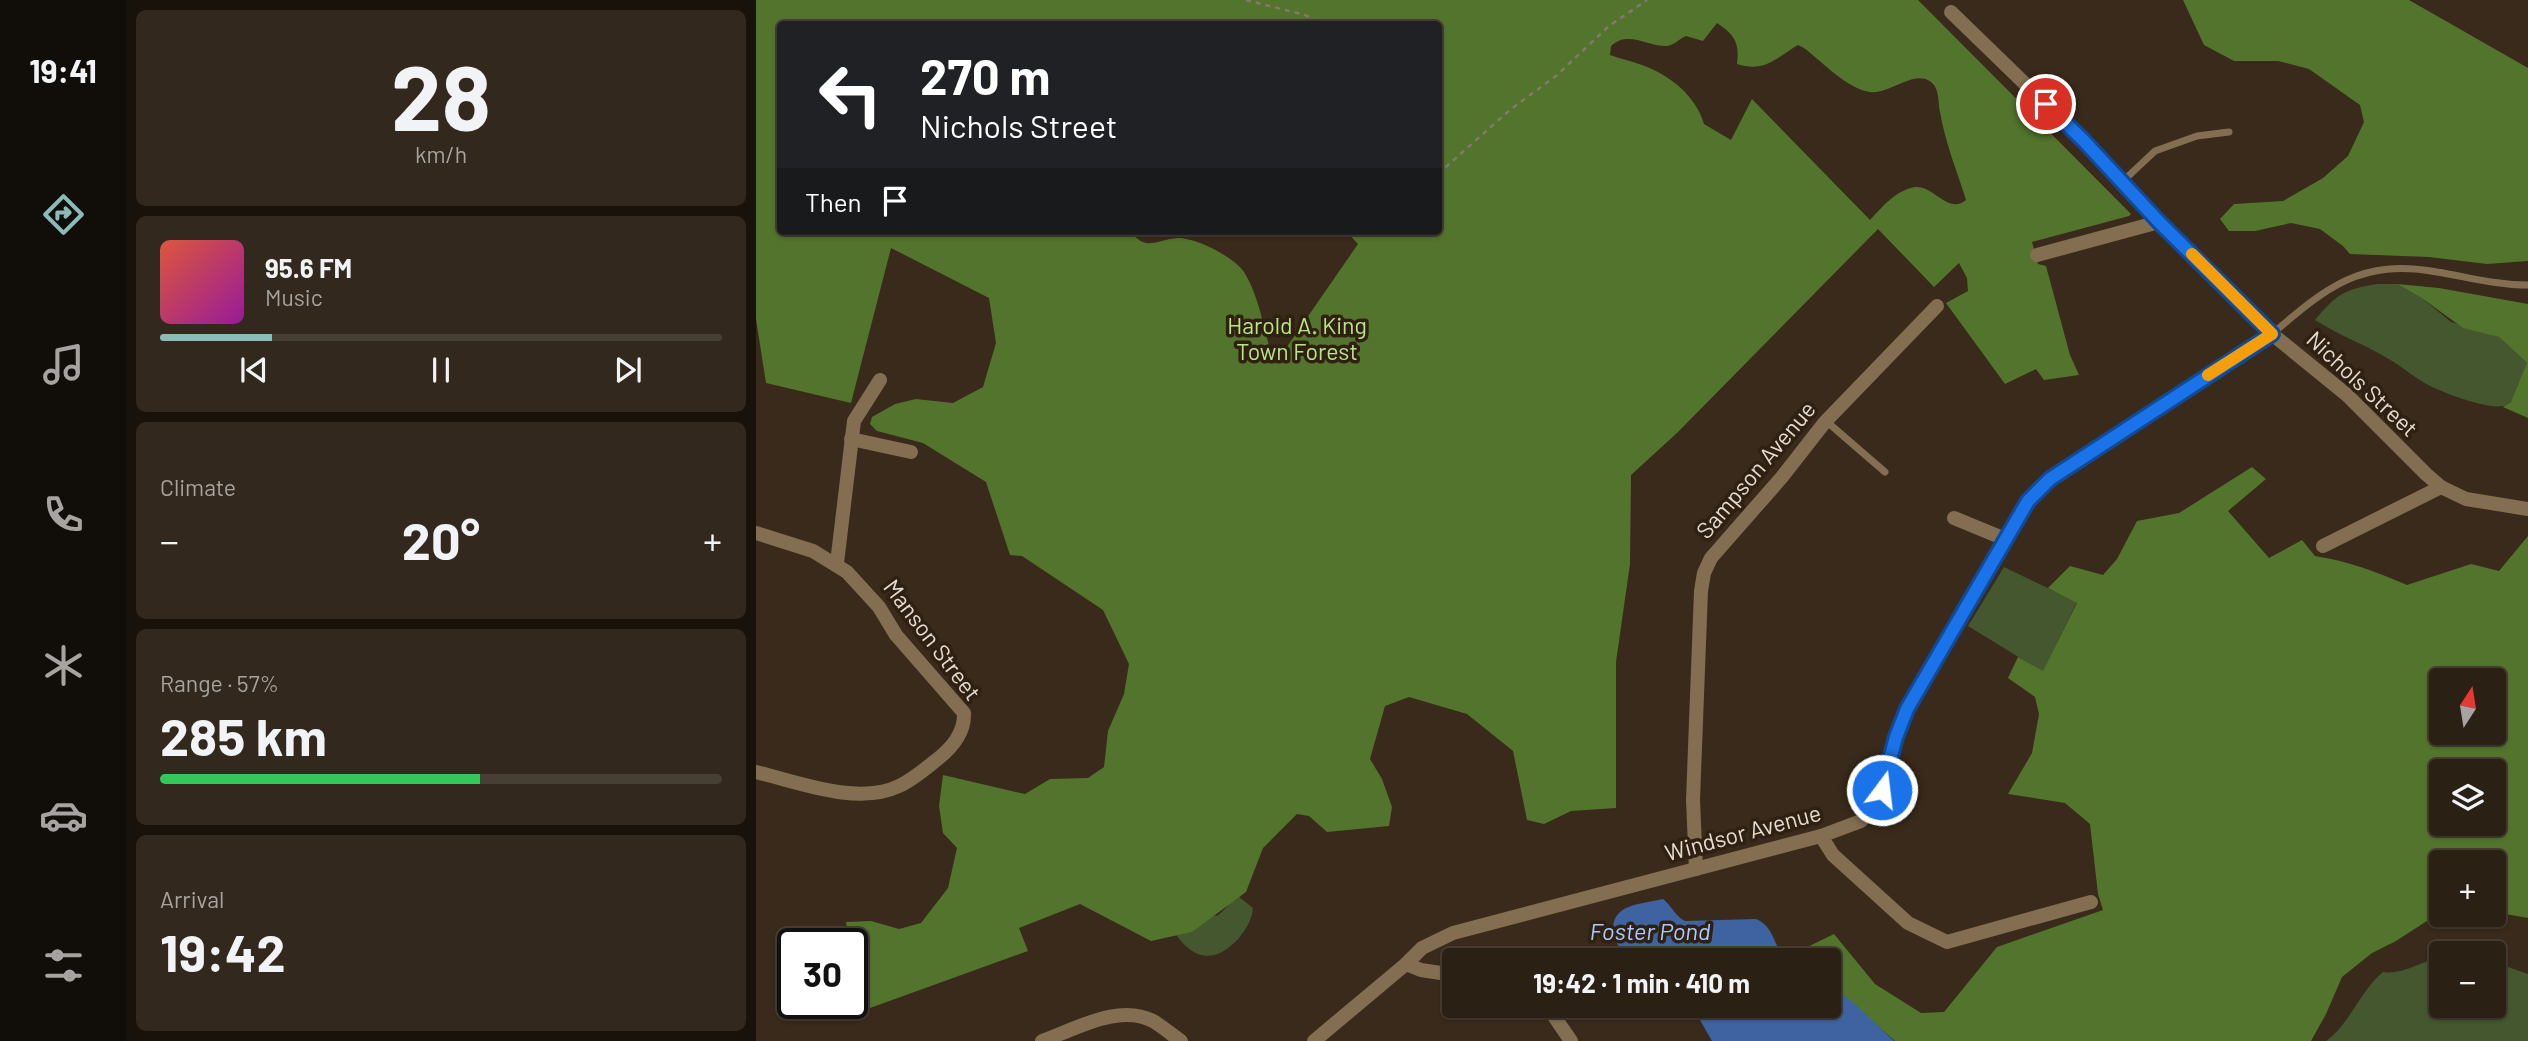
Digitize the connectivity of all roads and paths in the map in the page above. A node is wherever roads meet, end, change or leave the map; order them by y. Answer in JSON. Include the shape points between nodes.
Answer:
{"nodes":[{"id":1,"x":1246,"y":0,"type":"edge"},
{"id":2,"x":1647,"y":0,"type":"edge"},
{"id":3,"x":1951,"y":12,"type":"dead end"},
{"id":4,"x":1316,"y":21,"type":"edge"},
{"id":5,"x":2229,"y":132,"type":"dead end"},
{"id":6,"x":1442,"y":170,"type":"edge"},
{"id":7,"x":2122,"y":182,"type":"junction"},
{"id":8,"x":2159,"y":222,"type":"junction"},
{"id":9,"x":2037,"y":255,"type":"dead end"},
{"id":10,"x":2528,"y":285,"type":"edge"},
{"id":11,"x":1937,"y":306,"type":"dead end"},
{"id":12,"x":2272,"y":334,"type":"junction"},
{"id":13,"x":880,"y":380,"type":"dead end"},
{"id":14,"x":1826,"y":421,"type":"junction"},
{"id":15,"x":851,"y":439,"type":"junction"},
{"id":16,"x":911,"y":452,"type":"dead end"},
{"id":17,"x":1885,"y":472,"type":"dead end"},
{"id":18,"x":2441,"y":487,"type":"junction"},
{"id":19,"x":2528,"y":509,"type":"edge"},
{"id":20,"x":1954,"y":517,"type":"dead end"},
{"id":21,"x":756,"y":533,"type":"edge"},
{"id":22,"x":2005,"y":539,"type":"junction"},
{"id":23,"x":2323,"y":546,"type":"dead end"},
{"id":24,"x":837,"y":563,"type":"junction"},
{"id":25,"x":756,"y":772,"type":"edge"},
{"id":26,"x":1821,"y":836,"type":"junction"},
{"id":27,"x":1696,"y":869,"type":"junction"},
{"id":28,"x":2091,"y":902,"type":"dead end"},
{"id":29,"x":1406,"y":964,"type":"junction"},
{"id":30,"x":1442,"y":973,"type":"edge"},
{"id":31,"x":1556,"y":1018,"type":"edge"},
{"id":32,"x":1042,"y":1041,"type":"edge"},
{"id":33,"x":1181,"y":1041,"type":"edge"},
{"id":34,"x":1314,"y":1041,"type":"edge"},
{"id":35,"x":1571,"y":1041,"type":"edge"}],
"edges":[{"from":1,"to":4,"type":"path"},
{"from":2,"to":6,"type":"path","via":[[1609,26]]},
{"from":3,"to":7,"type":"street","name":"Nichols Street"},
{"from":5,"to":7,"type":"lane","via":[[2197,136],[2155,151]]},
{"from":7,"to":8,"type":"street","name":"Nichols Street"},
{"from":8,"to":9,"type":"street"},
{"from":8,"to":12,"type":"street","name":"Nichols Street"},
{"from":10,"to":12,"type":"lane","via":[[2397,267],[2358,274],[2318,295]]},
{"from":11,"to":14,"type":"street","name":"Sampson Avenue"},
{"from":12,"to":18,"type":"street","name":"Nichols Street","via":[[2347,395]]},
{"from":12,"to":22,"type":"street","name":"Windsor Avenue","via":[[2050,479],[2028,501]]},
{"from":13,"to":15,"type":"street","via":[[854,421]]},
{"from":14,"to":17,"type":"lane"},
{"from":14,"to":27,"type":"street","name":"Sampson Avenue","via":[[1723,543],[1704,573],[1694,788]]},
{"from":15,"to":16,"type":"street"},
{"from":15,"to":24,"type":"street"},
{"from":18,"to":19,"type":"street","name":"Nichols Street","via":[[2466,499]]},
{"from":18,"to":23,"type":"street"},
{"from":20,"to":22,"type":"street"},
{"from":21,"to":24,"type":"street","name":"Manson Street"},
{"from":22,"to":26,"type":"street","name":"Windsor Avenue","via":[[1907,709],[1877,801],[1861,821]]},
{"from":24,"to":25,"type":"street","name":"Manson Street","via":[[867,592],[896,635],[964,713],[965,725],[942,755],[899,786],[866,794]]},
{"from":26,"to":27,"type":"street","name":"Windsor Avenue"},
{"from":26,"to":28,"type":"street","via":[[1833,855],[1908,923],[1947,942]]},
{"from":27,"to":29,"type":"street","name":"Windsor Avenue","via":[[1453,933],[1422,948]]},
{"from":29,"to":30,"type":"street"},
{"from":29,"to":34,"type":"street","name":"Windsor Avenue"},
{"from":31,"to":35,"type":"street"},
{"from":32,"to":33,"type":"street","via":[[1115,1014],[1153,1021]]}]}
